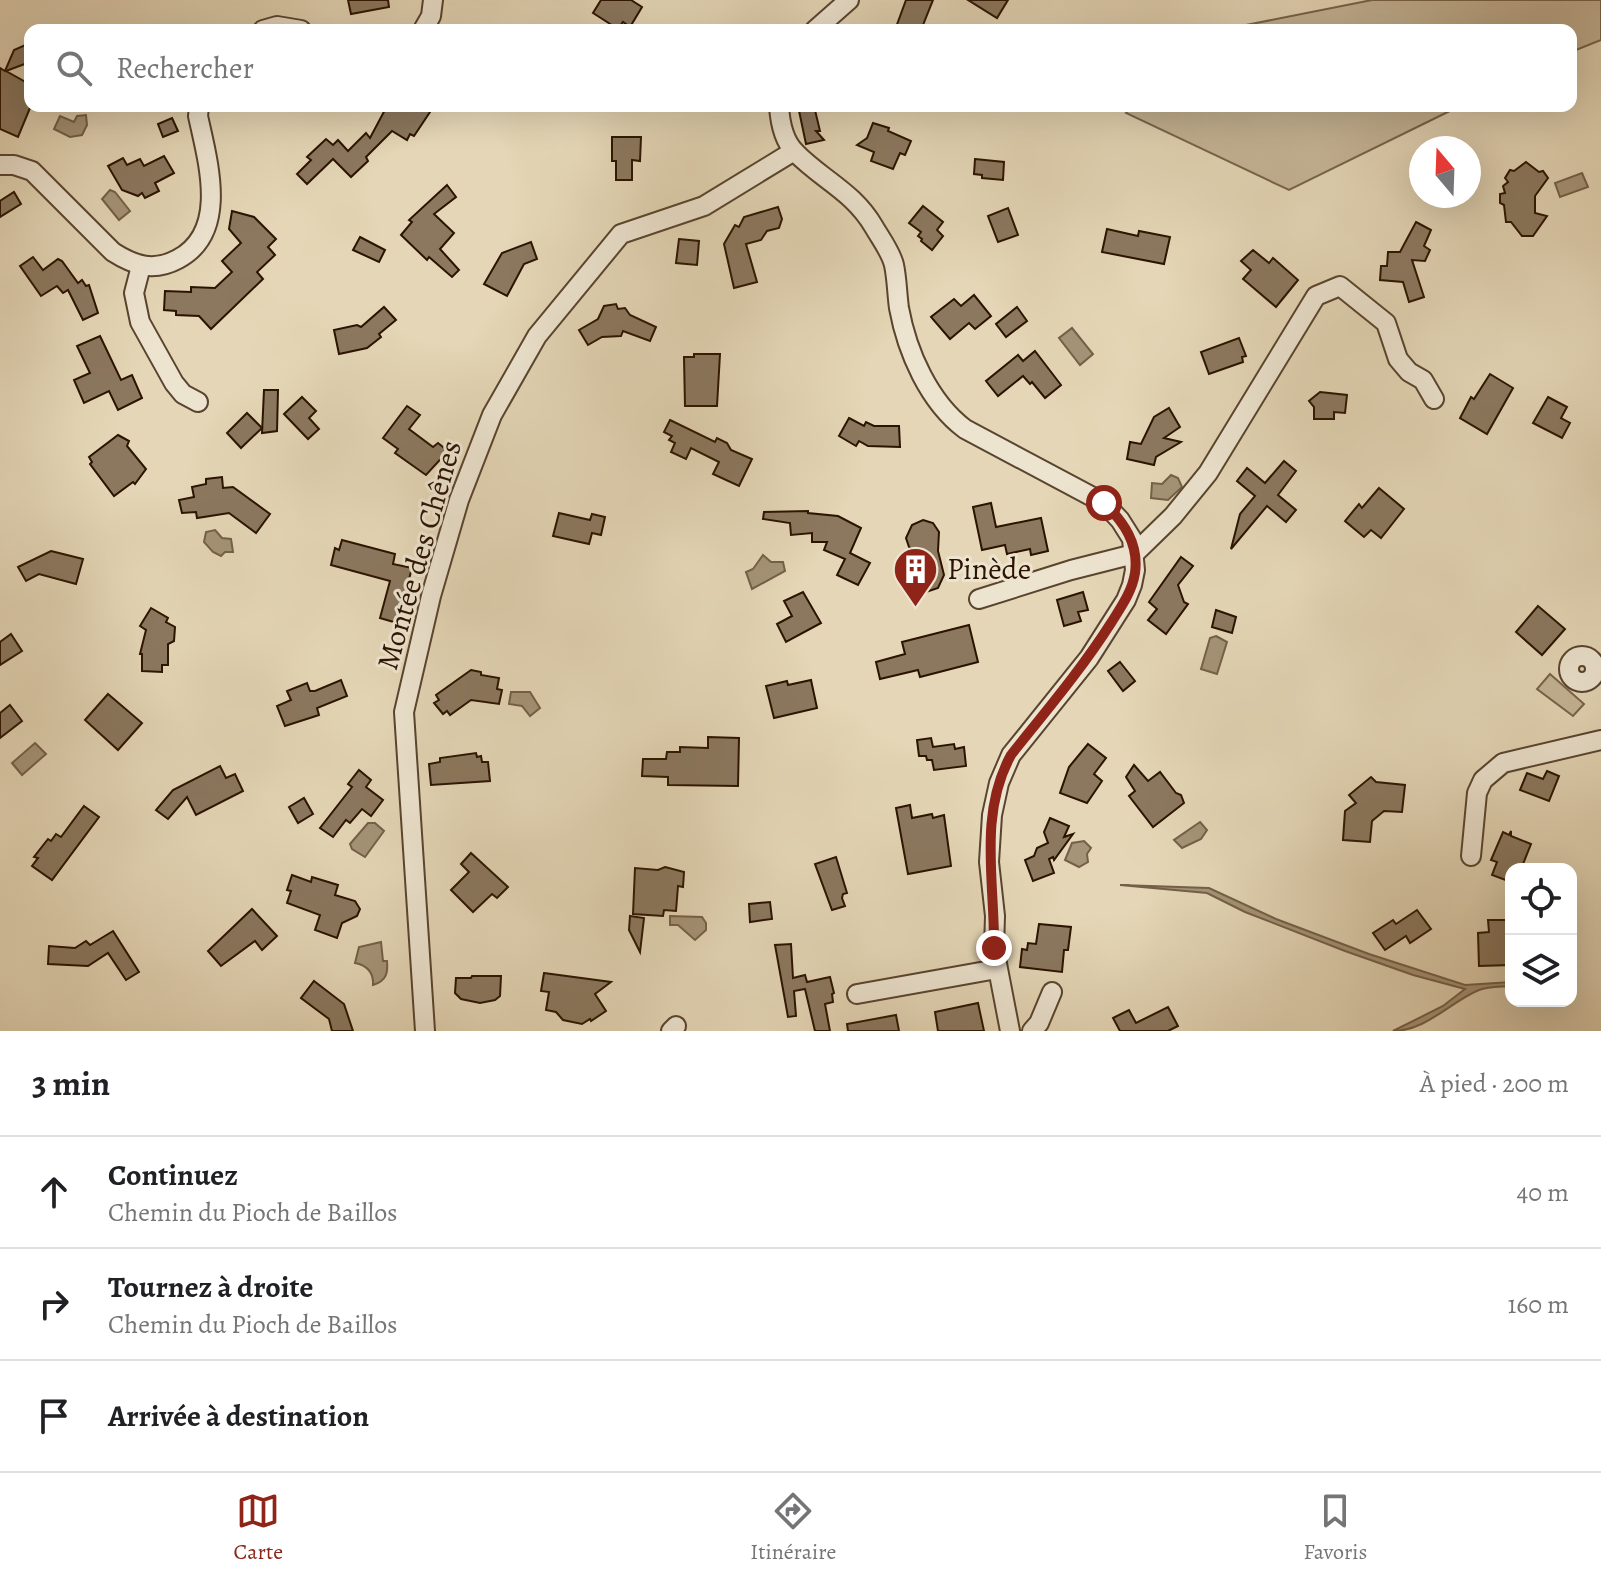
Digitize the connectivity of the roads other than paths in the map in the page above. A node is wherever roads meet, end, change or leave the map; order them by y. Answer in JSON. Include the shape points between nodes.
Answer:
{"nodes":[{"id":1,"x":433,"y":0,"type":"edge"},
{"id":2,"x":849,"y":0,"type":"edge"},
{"id":3,"x":426,"y":24,"type":"edge"},
{"id":4,"x":822,"y":24,"type":"edge"},
{"id":5,"x":198,"y":112,"type":"edge"},
{"id":6,"x":780,"y":112,"type":"edge"},
{"id":7,"x":794,"y":151,"type":"junction"},
{"id":8,"x":0,"y":165,"type":"edge"},
{"id":9,"x":141,"y":266,"type":"junction"},
{"id":10,"x":1434,"y":399,"type":"dead end"},
{"id":11,"x":198,"y":402,"type":"dead end"},
{"id":12,"x":1134,"y":554,"type":"junction"},
{"id":13,"x":979,"y":599,"type":"dead end"},
{"id":14,"x":1601,"y":740,"type":"edge"},
{"id":15,"x":1471,"y":856,"type":"dead end"},
{"id":16,"x":997,"y":969,"type":"junction"},
{"id":17,"x":1052,"y":992,"type":"dead end"},
{"id":18,"x":857,"y":994,"type":"dead end"},
{"id":19,"x":425,"y":1031,"type":"edge"},
{"id":20,"x":1010,"y":1031,"type":"edge"},
{"id":21,"x":1032,"y":1031,"type":"edge"}],
"edges":[{"from":1,"to":3,"type":"street"},
{"from":2,"to":4,"type":"street"},
{"from":5,"to":9,"type":"street","via":[[211,198],[208,225],[191,251],[166,265]]},
{"from":6,"to":7,"type":"street"},
{"from":7,"to":12,"type":"street","via":[[847,193],[874,226],[894,264],[911,352],[949,414],[965,429],[1104,503],[1127,529]]},
{"from":7,"to":19,"type":"street","name":"Montée des Chênes","via":[[704,206],[621,234],[537,336],[492,415],[459,500],[404,712]]},
{"from":8,"to":9,"type":"street","via":[[32,171],[113,252]]},
{"from":9,"to":11,"type":"street","via":[[134,293],[140,322],[174,383]]},
{"from":10,"to":12,"type":"street","via":[[1423,380],[1398,359],[1386,323],[1340,286],[1316,296],[1208,473]]},
{"from":12,"to":13,"type":"street"},
{"from":12,"to":16,"type":"street","via":[[1126,600],[1004,769],[990,839]]},
{"from":14,"to":15,"type":"street","via":[[1513,759],[1483,780]]},
{"from":16,"to":18,"type":"street"},
{"from":16,"to":20,"type":"street"},
{"from":17,"to":21,"type":"street"}]}
